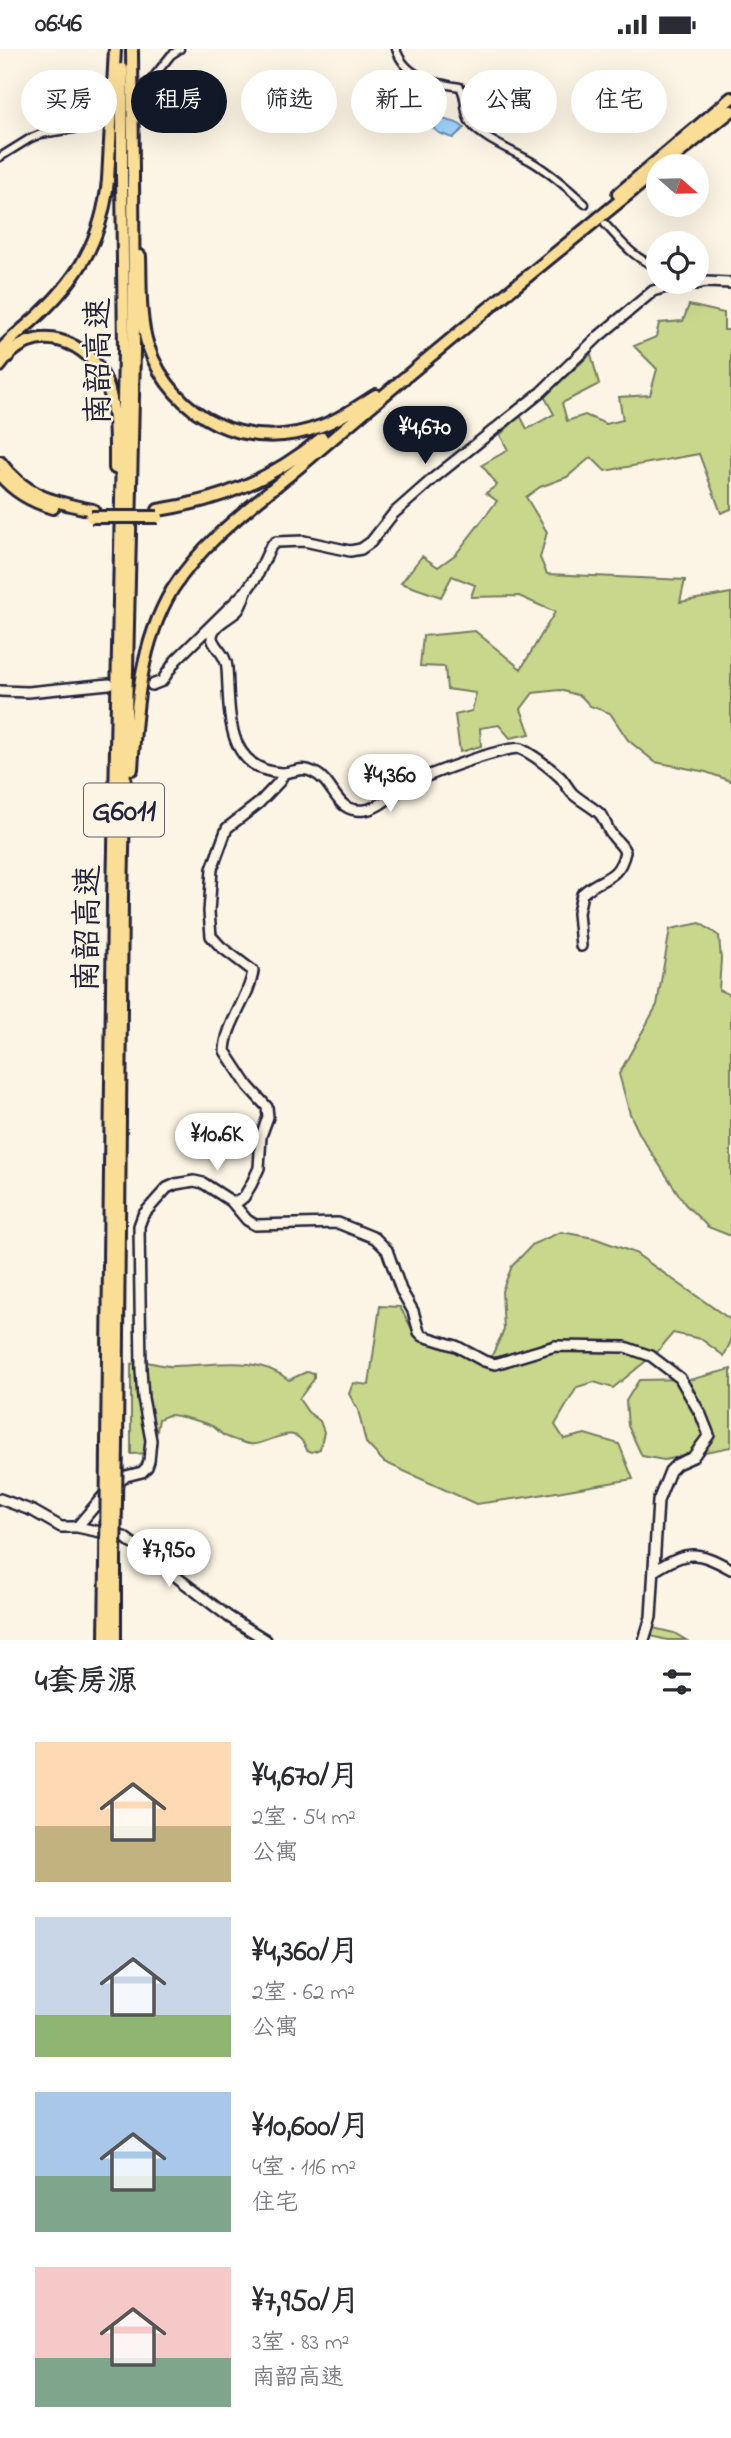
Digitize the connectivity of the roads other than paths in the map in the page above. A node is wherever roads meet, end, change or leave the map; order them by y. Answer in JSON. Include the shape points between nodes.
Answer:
{"nodes":[{"id":1,"x":115,"y":49,"type":"edge"},
{"id":2,"x":121,"y":49,"type":"edge"},
{"id":3,"x":132,"y":49,"type":"edge"},
{"id":4,"x":180,"y":49,"type":"edge"},
{"id":5,"x":396,"y":49,"type":"edge"},
{"id":6,"x":731,"y":98,"type":"edge"},
{"id":7,"x":731,"y":111,"type":"edge"},
{"id":8,"x":678,"y":154,"type":"edge"},
{"id":9,"x":0,"y":157,"type":"edge"},
{"id":10,"x":132,"y":173,"type":"junction"},
{"id":11,"x":646,"y":180,"type":"edge"},
{"id":12,"x":585,"y":204,"type":"tunnel mouth"},
{"id":13,"x":605,"y":224,"type":"tunnel mouth"},
{"id":14,"x":646,"y":263,"type":"edge"},
{"id":15,"x":709,"y":281,"type":"edge"},
{"id":16,"x":731,"y":283,"type":"edge"},
{"id":17,"x":649,"y":294,"type":"edge"},
{"id":18,"x":0,"y":351,"type":"edge"},
{"id":19,"x":0,"y":366,"type":"edge"},
{"id":20,"x":384,"y":389,"type":"junction"},
{"id":21,"x":315,"y":453,"type":"junction"},
{"id":22,"x":0,"y":461,"type":"edge"},
{"id":23,"x":0,"y":475,"type":"edge"},
{"id":24,"x":92,"y":513,"type":"junction"},
{"id":25,"x":158,"y":514,"type":"junction"},
{"id":26,"x":246,"y":591,"type":"junction"},
{"id":27,"x":118,"y":651,"type":"junction"},
{"id":28,"x":108,"y":684,"type":"dead end"},
{"id":29,"x":152,"y":685,"type":"dead end"},
{"id":30,"x":0,"y":691,"type":"edge"},
{"id":31,"x":284,"y":773,"type":"junction"},
{"id":32,"x":122,"y":898,"type":"junction"},
{"id":33,"x":581,"y":946,"type":"dead end"},
{"id":34,"x":231,"y":1201,"type":"junction"},
{"id":35,"x":112,"y":1445,"type":"junction"},
{"id":36,"x":0,"y":1499,"type":"edge"},
{"id":37,"x":77,"y":1527,"type":"junction"},
{"id":38,"x":111,"y":1560,"type":"junction"},
{"id":39,"x":731,"y":1569,"type":"edge"},
{"id":40,"x":654,"y":1571,"type":"junction"},
{"id":41,"x":105,"y":1640,"type":"edge"},
{"id":42,"x":115,"y":1640,"type":"edge"},
{"id":43,"x":266,"y":1640,"type":"edge"},
{"id":44,"x":644,"y":1640,"type":"edge"}],
"edges":[{"from":1,"to":18,"type":"highway","bridge":true,"via":[[108,180],[94,241],[59,295]]},
{"from":2,"to":10,"type":"highway","name":"南韶高速","number":"G6011","bridge":true},
{"from":3,"to":10,"type":"highway","bridge":true,"via":[[140,141]]},
{"from":4,"to":9,"type":"street","via":[[151,80],[86,127],[41,134]]},
{"from":5,"to":12,"type":"street","via":[[404,67],[429,81],[460,87],[471,124],[545,170]]},
{"from":6,"to":20,"type":"highway"},
{"from":7,"to":8,"type":"highway"},
{"from":10,"to":20,"type":"highway","via":[[147,343],[170,389],[188,407],[244,434],[282,435],[320,426]]},
{"from":10,"to":27,"type":"highway","name":"南韶高速","number":"G6011"},
{"from":10,"to":32,"type":"highway","name":"南韶高速","number":"G6011","via":[[134,351]]},
{"from":11,"to":21,"type":"highway"},
{"from":13,"to":14,"type":"street"},
{"from":15,"to":16,"type":"street"},
{"from":17,"to":26,"type":"street","via":[[540,393],[393,514],[371,542],[350,551],[304,541],[276,542]]},
{"from":19,"to":27,"type":"highway","via":[[17,347],[45,338],[60,339],[86,354],[107,386],[115,440]]},
{"from":20,"to":25,"type":"highway","via":[[261,479]]},
{"from":21,"to":25,"type":"highway","via":[[279,477],[222,503]]},
{"from":21,"to":32,"type":"highway","via":[[200,555],[173,589],[155,625],[139,689]]},
{"from":22,"to":24,"type":"highway","via":[[25,488]]},
{"from":23,"to":24,"type":"highway","via":[[38,503]]},
{"from":24,"to":25,"type":"highway"},
{"from":26,"to":29,"type":"street","via":[[176,660],[162,681]]},
{"from":26,"to":31,"type":"street","via":[[238,610],[215,629],[212,641],[226,656],[229,713],[237,745],[261,767]]},
{"from":27,"to":35,"type":"highway","name":"南韶高速","number":"G6011"},
{"from":28,"to":30,"type":"street"},
{"from":31,"to":33,"type":"street","via":[[310,770],[342,805],[370,810],[439,770],[519,748],[598,812],[625,852],[615,874],[582,894]]},
{"from":31,"to":34,"type":"street","via":[[258,803],[227,828],[211,878],[211,936],[253,971],[225,1051],[267,1107],[268,1117],[261,1136],[259,1168],[244,1197]]},
{"from":32,"to":35,"type":"highway","name":"南韶高速","number":"G6011"},
{"from":34,"to":37,"type":"street","via":[[203,1182],[185,1182],[167,1188],[141,1219],[141,1370],[151,1440],[149,1461],[142,1472],[126,1476],[104,1495]]},
{"from":34,"to":40,"type":"street","via":[[255,1225],[338,1223],[375,1237],[387,1251],[419,1332],[484,1361],[505,1362],[555,1346],[612,1346],[636,1350],[667,1366],[680,1378],[709,1435],[693,1457],[670,1471],[665,1482],[658,1501]]},
{"from":35,"to":38,"type":"highway","name":"南韶高速","number":"G6011","bridge":true},
{"from":36,"to":37,"type":"street","via":[[61,1527]]},
{"from":37,"to":43,"type":"street","via":[[124,1537]]},
{"from":38,"to":41,"type":"highway","name":"南韶高速","number":"G6011"},
{"from":38,"to":42,"type":"highway","name":"南韶高速","number":"G6011"},
{"from":39,"to":40,"type":"street","via":[[707,1556],[694,1555],[681,1556]]},
{"from":40,"to":44,"type":"street","via":[[651,1617]]}]}
